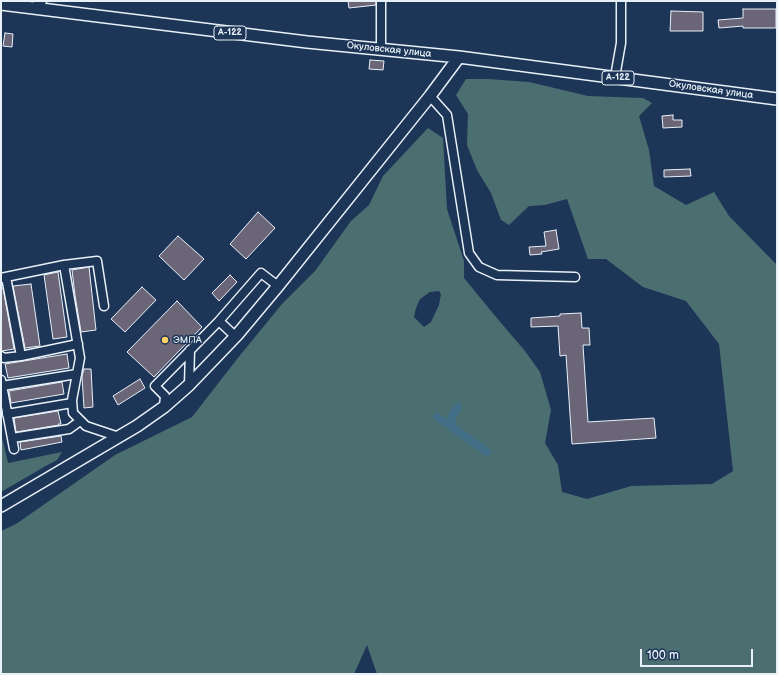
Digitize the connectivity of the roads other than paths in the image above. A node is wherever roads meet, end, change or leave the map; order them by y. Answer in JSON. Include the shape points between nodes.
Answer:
{"nodes":[{"id":1,"x":381,"y":1,"type":"edge"},
{"id":2,"x":621,"y":1,"type":"edge"},
{"id":3,"x":1,"y":4,"type":"edge"},
{"id":4,"x":38,"y":5,"type":"edge"},
{"id":5,"x":381,"y":50,"type":"junction"},
{"id":6,"x":458,"y":57,"type":"junction"},
{"id":7,"x":615,"y":77,"type":"junction"},
{"id":8,"x":430,"y":96,"type":"junction"},
{"id":9,"x":777,"y":99,"type":"edge"},
{"id":10,"x":64,"y":265,"type":"junction"},
{"id":11,"x":575,"y":277,"type":"dead end"},
{"id":12,"x":4,"y":278,"type":"edge"},
{"id":13,"x":278,"y":286,"type":"junction"},
{"id":14,"x":104,"y":306,"type":"dead end"},
{"id":15,"x":219,"y":321,"type":"junction"},
{"id":16,"x":236,"y":337,"type":"junction"},
{"id":17,"x":78,"y":344,"type":"junction"},
{"id":18,"x":190,"y":350,"type":"junction"},
{"id":19,"x":1,"y":356,"type":"edge"},
{"id":20,"x":21,"y":356,"type":"junction"},
{"id":21,"x":77,"y":374,"type":"junction"},
{"id":22,"x":2,"y":383,"type":"edge"},
{"id":23,"x":189,"y":385,"type":"junction"},
{"id":24,"x":72,"y":403,"type":"junction"},
{"id":25,"x":164,"y":407,"type":"junction"},
{"id":26,"x":7,"y":414,"type":"junction"},
{"id":27,"x":80,"y":420,"type":"junction"},
{"id":28,"x":119,"y":437,"type":"junction"},
{"id":29,"x":12,"y":438,"type":"junction"},
{"id":30,"x":14,"y":449,"type":"dead end"},
{"id":31,"x":1,"y":506,"type":"edge"}],
"edges":[{"from":1,"to":5,"type":"lane"},
{"from":2,"to":7,"type":"lane","via":[[621,43]]},
{"from":3,"to":4,"type":"main road","name":"Окуловская улица","number":"А-122"},
{"from":4,"to":5,"type":"main road","name":"Окуловская улица","number":"А-122","via":[[240,34]]},
{"from":5,"to":6,"type":"main road","name":"Окуловская улица","number":"А-122"},
{"from":6,"to":7,"type":"main road","name":"Окуловская улица","number":"А-122"},
{"from":6,"to":8,"type":"main road"},
{"from":7,"to":9,"type":"main road","name":"Окуловская улица","number":"А-122"},
{"from":8,"to":11,"type":"lane","via":[[447,115],[469,253],[479,267],[497,275]]},
{"from":8,"to":13,"type":"main road"},
{"from":10,"to":12,"type":"lane"},
{"from":10,"to":14,"type":"lane","via":[[98,261]]},
{"from":10,"to":17,"type":"lane"},
{"from":12,"to":20,"type":"lane"},
{"from":13,"to":15,"type":"lane","via":[[261,273]]},
{"from":13,"to":16,"type":"main road"},
{"from":15,"to":16,"type":"lane"},
{"from":15,"to":18,"type":"lane"},
{"from":16,"to":23,"type":"main road"},
{"from":17,"to":20,"type":"lane"},
{"from":17,"to":21,"type":"lane","via":[[80,358]]},
{"from":18,"to":23,"type":"lane"},
{"from":18,"to":25,"type":"lane","via":[[155,386],[165,396]]},
{"from":19,"to":20,"type":"lane"},
{"from":21,"to":22,"type":"lane"},
{"from":21,"to":24,"type":"lane"},
{"from":22,"to":26,"type":"lane"},
{"from":23,"to":25,"type":"main road"},
{"from":24,"to":26,"type":"lane"},
{"from":24,"to":27,"type":"lane","via":[[73,413]]},
{"from":25,"to":28,"type":"main road"},
{"from":26,"to":29,"type":"lane"},
{"from":27,"to":28,"type":"lane","via":[[86,426]]},
{"from":27,"to":29,"type":"lane","via":[[69,429]]},
{"from":28,"to":31,"type":"main road"},
{"from":29,"to":30,"type":"lane"}]}
